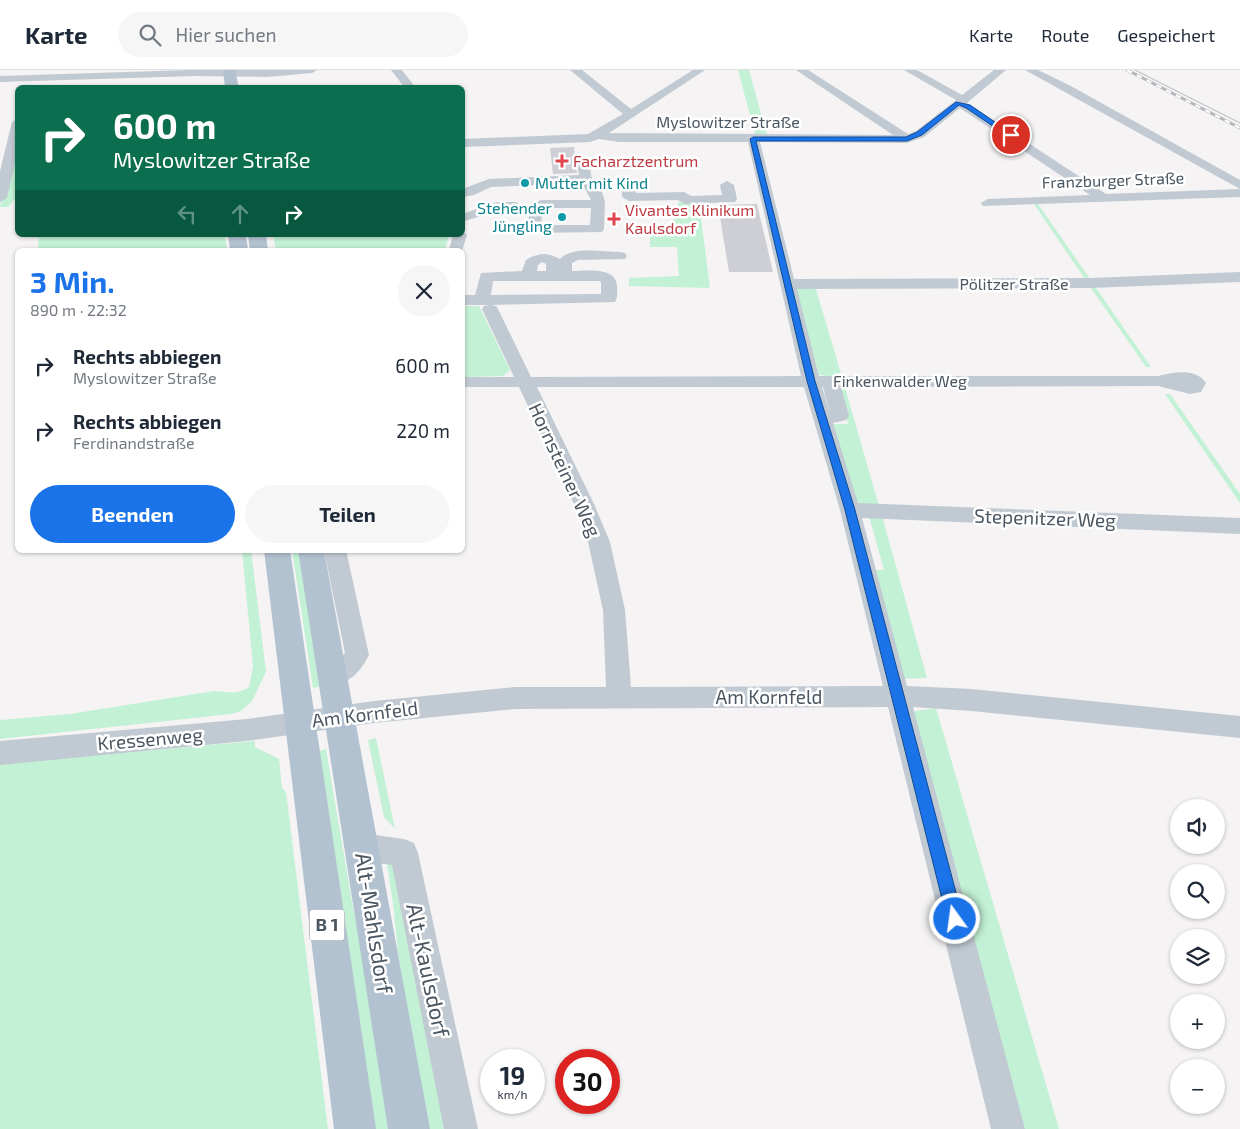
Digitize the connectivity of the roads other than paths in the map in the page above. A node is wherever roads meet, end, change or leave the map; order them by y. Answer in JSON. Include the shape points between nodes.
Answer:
{"nodes":[{"id":1,"x":312,"y":70,"type":"edge"},
{"id":2,"x":396,"y":70,"type":"edge"},
{"id":3,"x":575,"y":70,"type":"edge"},
{"id":4,"x":700,"y":70,"type":"edge"},
{"id":5,"x":801,"y":70,"type":"edge"},
{"id":6,"x":909,"y":70,"type":"edge"},
{"id":7,"x":1001,"y":70,"type":"edge"},
{"id":8,"x":1030,"y":70,"type":"edge"},
{"id":9,"x":213,"y":71,"type":"edge"},
{"id":10,"x":229,"y":71,"type":"edge"},
{"id":11,"x":68,"y":74,"type":"edge"},
{"id":12,"x":0,"y":79,"type":"edge"},
{"id":13,"x":215,"y":85,"type":"edge"},
{"id":14,"x":231,"y":85,"type":"edge"},
{"id":15,"x":408,"y":85,"type":"edge"},
{"id":16,"x":961,"y":101,"type":"junction"},
{"id":17,"x":632,"y":113,"type":"junction"},
{"id":18,"x":15,"y":120,"type":"edge"},
{"id":19,"x":598,"y":135,"type":"junction"},
{"id":20,"x":753,"y":139,"type":"junction"},
{"id":21,"x":907,"y":139,"type":"junction"},
{"id":22,"x":465,"y":143,"type":"edge"},
{"id":23,"x":582,"y":158,"type":"dead end"},
{"id":24,"x":590,"y":184,"type":"junction"},
{"id":25,"x":727,"y":185,"type":"dead end"},
{"id":26,"x":1240,"y":185,"type":"edge"},
{"id":27,"x":465,"y":192,"type":"edge"},
{"id":28,"x":1240,"y":193,"type":"edge"},
{"id":29,"x":0,"y":198,"type":"edge"},
{"id":30,"x":1103,"y":198,"type":"junction"},
{"id":31,"x":988,"y":203,"type":"dead end"},
{"id":32,"x":598,"y":204,"type":"junction"},
{"id":33,"x":536,"y":206,"type":"junction"},
{"id":34,"x":465,"y":218,"type":"edge"},
{"id":35,"x":620,"y":256,"type":"dead end"},
{"id":36,"x":558,"y":276,"type":"junction"},
{"id":37,"x":1240,"y":277,"type":"edge"},
{"id":38,"x":789,"y":284,"type":"junction"},
{"id":39,"x":465,"y":301,"type":"edge"},
{"id":40,"x":486,"y":305,"type":"junction"},
{"id":41,"x":524,"y":381,"type":"junction"},
{"id":42,"x":811,"y":381,"type":"junction"},
{"id":43,"x":830,"y":381,"type":"junction"},
{"id":44,"x":1158,"y":381,"type":"dead end"},
{"id":45,"x":465,"y":382,"type":"edge"},
{"id":46,"x":823,"y":420,"type":"junction"},
{"id":47,"x":850,"y":510,"type":"junction"},
{"id":48,"x":1240,"y":526,"type":"edge"},
{"id":49,"x":277,"y":553,"type":"edge"},
{"id":50,"x":312,"y":553,"type":"edge"},
{"id":51,"x":336,"y":553,"type":"edge"},
{"id":52,"x":333,"y":674,"type":"junction"},
{"id":53,"x":898,"y":696,"type":"junction"},
{"id":54,"x":619,"y":697,"type":"junction"},
{"id":55,"x":340,"y":716,"type":"junction"},
{"id":56,"x":299,"y":722,"type":"junction"},
{"id":57,"x":1240,"y":726,"type":"edge"},
{"id":58,"x":0,"y":753,"type":"edge"},
{"id":59,"x":361,"y":847,"type":"junction"},
{"id":60,"x":355,"y":1129,"type":"edge"},
{"id":61,"x":409,"y":1129,"type":"edge"},
{"id":62,"x":461,"y":1129,"type":"edge"},
{"id":63,"x":1008,"y":1129,"type":"edge"}],
"edges":[{"from":1,"to":10,"type":"street","via":[[267,74]]},
{"from":2,"to":15,"type":"street"},
{"from":3,"to":17,"type":"street"},
{"from":4,"to":17,"type":"street"},
{"from":5,"to":21,"type":"street"},
{"from":6,"to":16,"type":"street"},
{"from":7,"to":16,"type":"street","name":"Myslowitzer Straße"},
{"from":8,"to":26,"type":"street"},
{"from":9,"to":10,"type":"street"},
{"from":9,"to":11,"type":"street"},
{"from":9,"to":13,"type":"main road"},
{"from":10,"to":14,"type":"main road"},
{"from":11,"to":12,"type":"street"},
{"from":16,"to":21,"type":"street","name":"Myslowitzer Straße","via":[[920,134]]},
{"from":16,"to":30,"type":"street"},
{"from":17,"to":19,"type":"street"},
{"from":18,"to":29,"type":"street"},
{"from":19,"to":20,"type":"street","name":"Myslowitzer Straße","via":[[611,138]]},
{"from":19,"to":22,"type":"street","name":"Myslowitzer Straße"},
{"from":20,"to":21,"type":"street","name":"Myslowitzer Straße"},
{"from":20,"to":38,"type":"street"},
{"from":23,"to":24,"type":"street"},
{"from":24,"to":25,"type":"street","via":[[619,188],[629,197],[684,196],[684,200],[730,199]]},
{"from":24,"to":27,"type":"street","via":[[489,183]]},
{"from":24,"to":32,"type":"street"},
{"from":28,"to":30,"type":"street","name":"Franzburger Straße"},
{"from":30,"to":31,"type":"street","name":"Franzburger Straße"},
{"from":32,"to":33,"type":"street"},
{"from":32,"to":33,"type":"street","via":[[598,229],[534,229]]},
{"from":33,"to":34,"type":"street","via":[[497,206]]},
{"from":35,"to":36,"type":"street","via":[[572,257],[565,262]]},
{"from":36,"to":40,"type":"street","via":[[554,262],[543,258],[531,263],[529,276],[486,276]]},
{"from":36,"to":40,"type":"street","via":[[603,276],[609,281],[609,300]]},
{"from":37,"to":38,"type":"street","name":"Pölitzer Straße","via":[[1091,283]]},
{"from":38,"to":42,"type":"street"},
{"from":39,"to":40,"type":"street"},
{"from":40,"to":41,"type":"street","name":"Hornsteiner Weg"},
{"from":41,"to":42,"type":"street","name":"Finkenwalder Weg"},
{"from":41,"to":45,"type":"street","name":"Finkenwalder Weg"},
{"from":41,"to":54,"type":"street","name":"Hornsteiner Weg","via":[[599,542],[614,610]]},
{"from":42,"to":43,"type":"street","name":"Finkenwalder Weg"},
{"from":42,"to":46,"type":"street"},
{"from":43,"to":44,"type":"street","name":"Finkenwalder Weg"},
{"from":43,"to":46,"type":"street","via":[[840,416]]},
{"from":46,"to":47,"type":"street"},
{"from":47,"to":48,"type":"street","name":"Stepenitzer Weg"},
{"from":47,"to":53,"type":"street"},
{"from":49,"to":56,"type":"main road","number":"B 1"},
{"from":50,"to":52,"type":"main road","number":"B 1"},
{"from":51,"to":52,"type":"street","via":[[357,655],[347,669]]},
{"from":52,"to":55,"type":"main road","number":"B 1"},
{"from":53,"to":54,"type":"street","name":"Am Kornfeld"},
{"from":53,"to":57,"type":"street","name":"Am Kornfeld"},
{"from":53,"to":63,"type":"street"},
{"from":54,"to":55,"type":"street","name":"Am Kornfeld","via":[[515,698]]},
{"from":55,"to":56,"type":"street","name":"Am Kornfeld"},
{"from":55,"to":59,"type":"main road","name":"Alt-Mahlsdorf","number":"B 1"},
{"from":56,"to":58,"type":"street","name":"Kressenweg","via":[[248,730]]},
{"from":56,"to":60,"type":"main road","number":"B 1"},
{"from":59,"to":61,"type":"main road","name":"Alt-Mahlsdorf","number":"B 1"},
{"from":59,"to":62,"type":"street","name":"Alt-Kaulsdorf","via":[[404,854]]}]}
